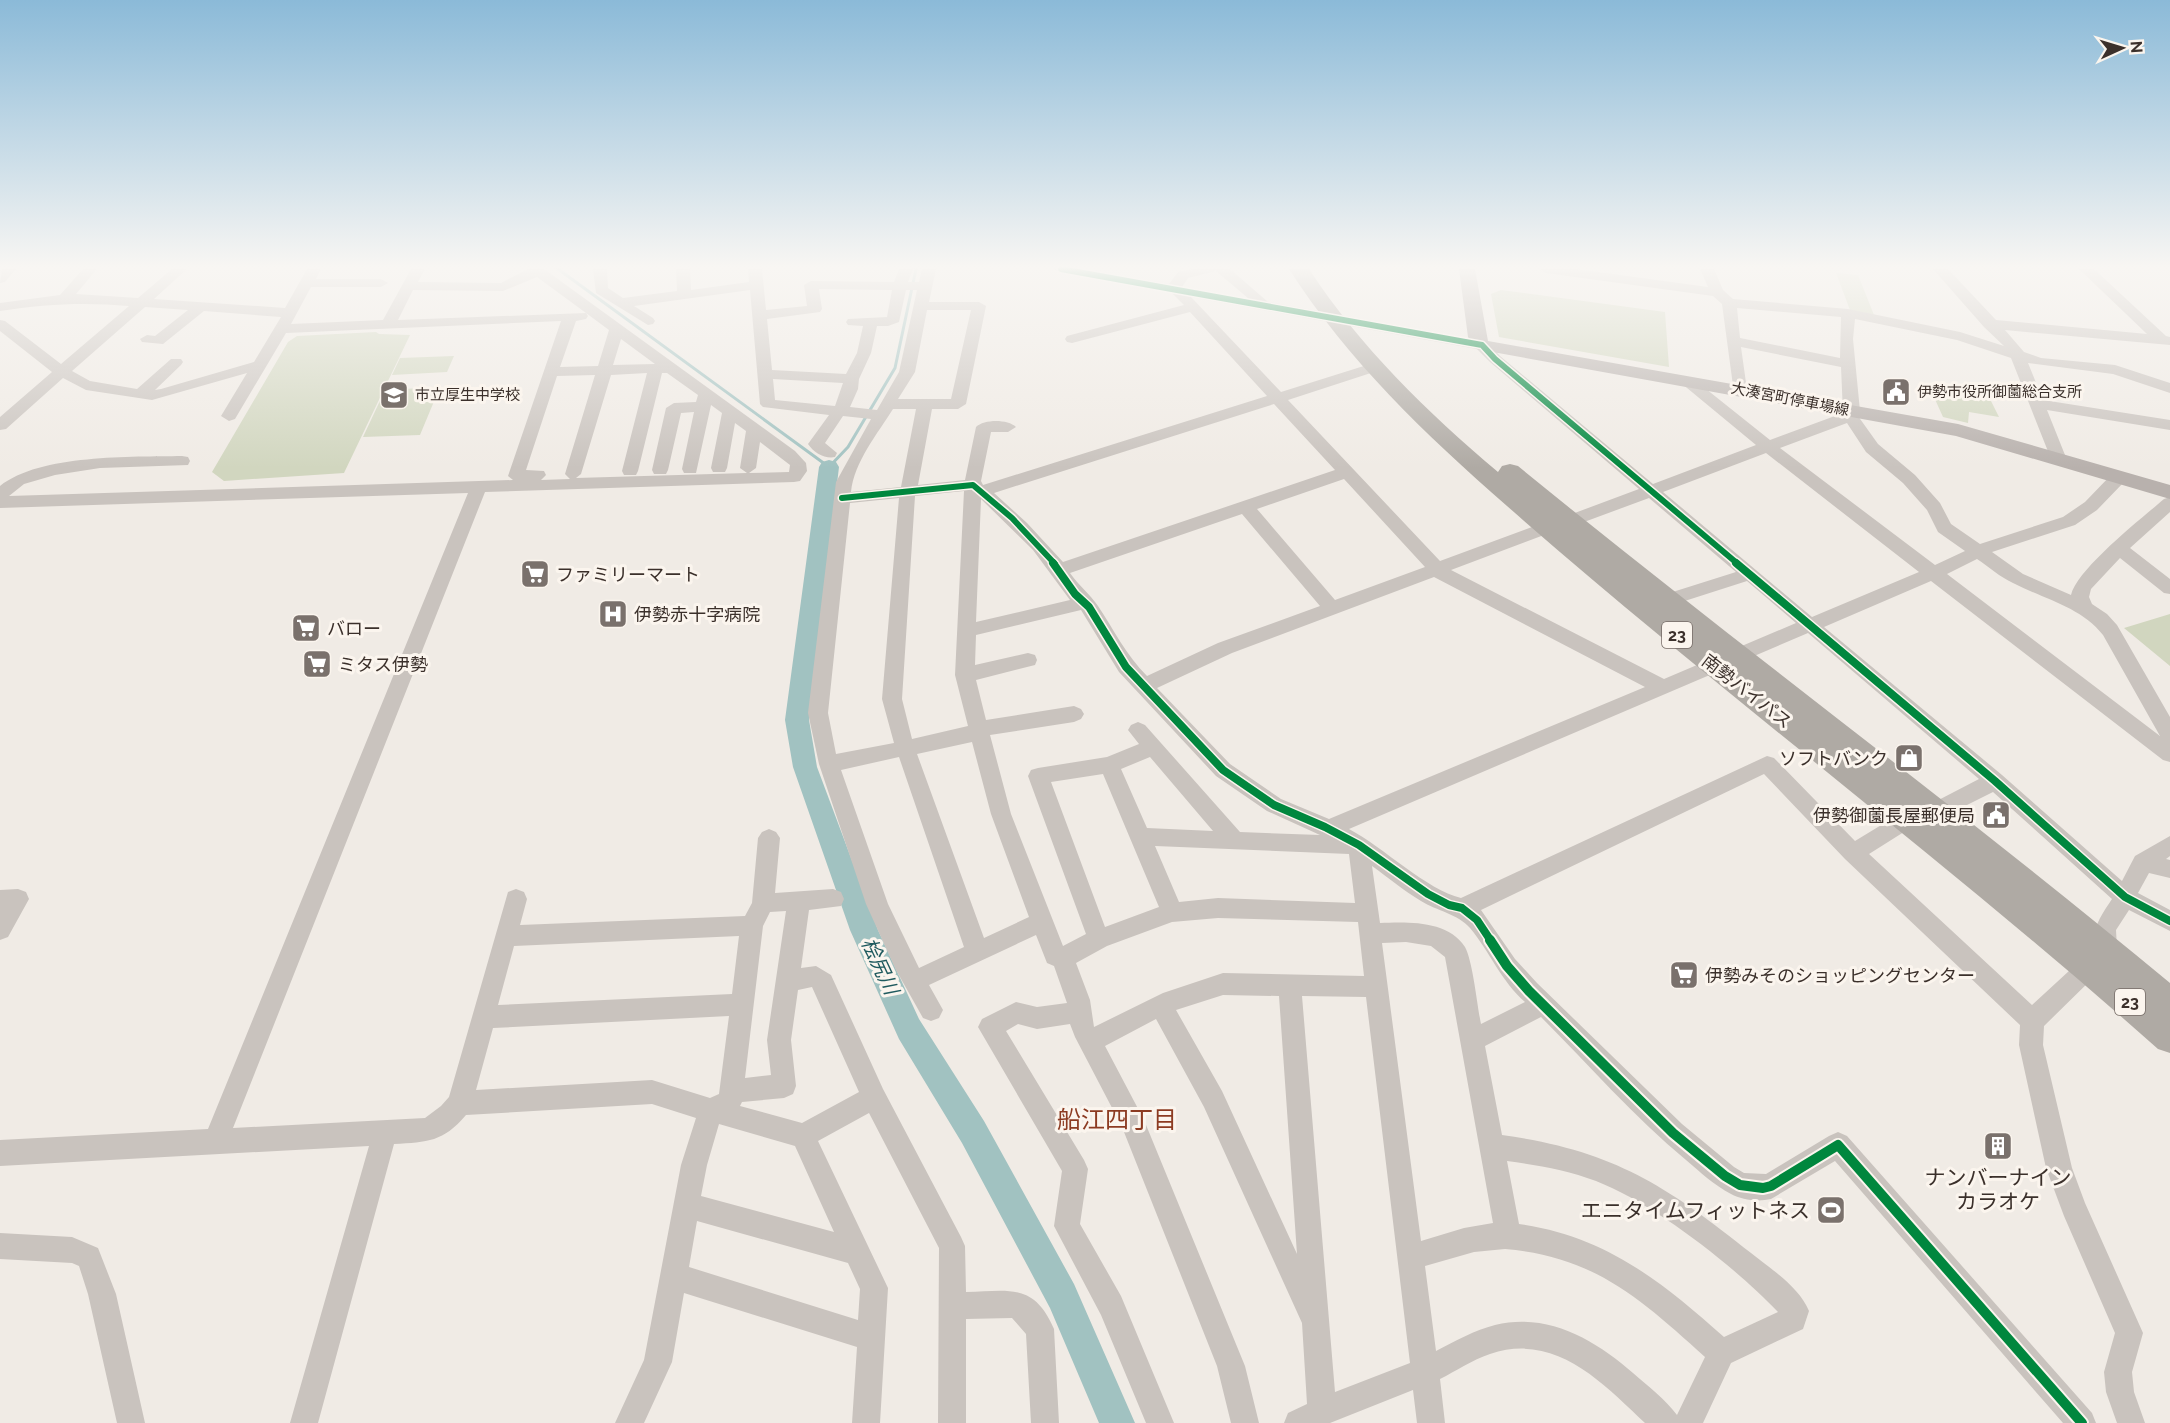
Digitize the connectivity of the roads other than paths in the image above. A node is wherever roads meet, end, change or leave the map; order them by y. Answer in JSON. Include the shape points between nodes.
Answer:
{"nodes":[{"id":1,"x":103,"y":335,"type":"edge"},
{"id":2,"x":165,"y":335,"type":"edge"},
{"id":3,"x":277,"y":335,"type":"edge"},
{"id":4,"x":563,"y":335,"type":"edge"},
{"id":5,"x":614,"y":335,"type":"edge"},
{"id":6,"x":625,"y":335,"type":"edge"},
{"id":7,"x":762,"y":335,"type":"edge"},
{"id":8,"x":868,"y":335,"type":"edge"},
{"id":9,"x":915,"y":335,"type":"edge"},
{"id":10,"x":973,"y":335,"type":"edge"},
{"id":11,"x":1086,"y":335,"type":"edge"},
{"id":12,"x":1220,"y":335,"type":"edge"},
{"id":13,"x":1345,"y":335,"type":"edge"},
{"id":14,"x":1376,"y":335,"type":"edge"},
{"id":15,"x":1425,"y":335,"type":"edge"},
{"id":16,"x":1477,"y":335,"type":"edge"},
{"id":17,"x":1734,"y":335,"type":"edge"},
{"id":18,"x":1846,"y":335,"type":"edge"},
{"id":19,"x":1957,"y":335,"type":"edge"},
{"id":20,"x":2001,"y":335,"type":"edge"},
{"id":21,"x":2114,"y":335,"type":"edge"},
{"id":22,"x":15,"y":336,"type":"joint"},
{"id":23,"x":1072,"y":339,"type":"dead end"},
{"id":24,"x":2165,"y":340,"type":"edge"},
{"id":25,"x":1735,"y":341,"type":"junction"},
{"id":26,"x":0,"y":342,"type":"edge"},
{"id":27,"x":157,"y":342,"type":"dead end"},
{"id":28,"x":1482,"y":345,"type":"junction"},
{"id":29,"x":2019,"y":356,"type":"junction"},
{"id":30,"x":176,"y":362,"type":"dead end"},
{"id":31,"x":1848,"y":364,"type":"junction"},
{"id":32,"x":260,"y":365,"type":"junction"},
{"id":33,"x":663,"y":368,"type":"junction"},
{"id":34,"x":1372,"y":368,"type":"junction"},
{"id":35,"x":604,"y":370,"type":"junction"},
{"id":36,"x":61,"y":371,"type":"junction"},
{"id":37,"x":551,"y":372,"type":"junction"},
{"id":38,"x":765,"y":374,"type":"junction"},
{"id":39,"x":850,"y":379,"type":"junction"},
{"id":40,"x":1686,"y":380,"type":"junction"},
{"id":41,"x":2170,"y":388,"type":"edge"},
{"id":42,"x":1739,"y":390,"type":"junction"},
{"id":43,"x":141,"y":394,"type":"junction"},
{"id":44,"x":1279,"y":398,"type":"junction"},
{"id":45,"x":704,"y":400,"type":"junction"},
{"id":46,"x":925,"y":404,"type":"junction"},
{"id":47,"x":2038,"y":404,"type":"junction"},
{"id":48,"x":730,"y":411,"type":"junction"},
{"id":49,"x":839,"y":411,"type":"junction"},
{"id":50,"x":875,"y":411,"type":"junction"},
{"id":51,"x":1851,"y":414,"type":"junction"},
{"id":52,"x":229,"y":416,"type":"dead end"},
{"id":53,"x":0,"y":425,"type":"edge"},
{"id":54,"x":2170,"y":425,"type":"edge"},
{"id":55,"x":1008,"y":427,"type":"dead end"},
{"id":56,"x":754,"y":429,"type":"junction"},
{"id":57,"x":725,"y":436,"type":"junction"},
{"id":58,"x":697,"y":437,"type":"junction"},
{"id":59,"x":1767,"y":446,"type":"junction"},
{"id":60,"x":829,"y":453,"type":"dead end"},
{"id":61,"x":789,"y":455,"type":"junction"},
{"id":62,"x":2059,"y":460,"type":"junction"},
{"id":63,"x":182,"y":461,"type":"dead end"},
{"id":64,"x":719,"y":468,"type":"junction"},
{"id":65,"x":748,"y":468,"type":"junction"},
{"id":66,"x":690,"y":469,"type":"junction"},
{"id":67,"x":660,"y":470,"type":"junction"},
{"id":68,"x":630,"y":471,"type":"junction"},
{"id":69,"x":1346,"y":472,"type":"junction"},
{"id":70,"x":573,"y":474,"type":"junction"},
{"id":71,"x":2118,"y":478,"type":"junction"},
{"id":72,"x":479,"y":487,"type":"junction"},
{"id":73,"x":977,"y":488,"type":"junction"},
{"id":74,"x":909,"y":491,"type":"junction"},
{"id":75,"x":1653,"y":491,"type":"junction"},
{"id":76,"x":2170,"y":492,"type":"edge"},
{"id":77,"x":0,"y":495,"type":"edge"},
{"id":78,"x":842,"y":498,"type":"junction"},
{"id":79,"x":0,"y":502,"type":"edge"},
{"id":80,"x":2170,"y":503,"type":"edge"},
{"id":81,"x":1245,"y":506,"type":"junction"},
{"id":82,"x":1558,"y":525,"type":"junction"},
{"id":83,"x":2119,"y":548,"type":"junction"},
{"id":84,"x":1979,"y":551,"type":"junction"},
{"id":85,"x":1059,"y":570,"type":"junction"},
{"id":86,"x":1438,"y":570,"type":"junction"},
{"id":87,"x":1933,"y":573,"type":"junction"},
{"id":88,"x":1750,"y":574,"type":"junction"},
{"id":89,"x":2170,"y":588,"type":"edge"},
{"id":90,"x":1666,"y":601,"type":"junction"},
{"id":91,"x":1083,"y":603,"type":"junction"},
{"id":92,"x":2084,"y":608,"type":"junction"},
{"id":93,"x":1334,"y":609,"type":"junction"},
{"id":94,"x":1809,"y":625,"type":"junction"},
{"id":95,"x":966,"y":631,"type":"junction"},
{"id":96,"x":1028,"y":660,"type":"dead end"},
{"id":97,"x":1724,"y":660,"type":"junction"},
{"id":98,"x":965,"y":675,"type":"junction"},
{"id":99,"x":1146,"y":686,"type":"junction"},
{"id":100,"x":1663,"y":687,"type":"junction"},
{"id":101,"x":1074,"y":714,"type":"dead end"},
{"id":102,"x":1138,"y":730,"type":"dead end"},
{"id":103,"x":978,"y":731,"type":"junction"},
{"id":104,"x":2170,"y":735,"type":"edge"},
{"id":105,"x":1154,"y":747,"type":"junction"},
{"id":106,"x":906,"y":748,"type":"junction"},
{"id":107,"x":2170,"y":754,"type":"edge"},
{"id":108,"x":829,"y":764,"type":"junction"},
{"id":109,"x":1109,"y":765,"type":"junction"},
{"id":110,"x":1995,"y":781,"type":"junction"},
{"id":111,"x":1934,"y":812,"type":"junction"},
{"id":112,"x":1908,"y":819,"type":"junction"},
{"id":113,"x":1328,"y":829,"type":"junction"},
{"id":114,"x":1141,"y":837,"type":"junction"},
{"id":115,"x":769,"y":838,"type":"dead end"},
{"id":116,"x":1236,"y":842,"type":"junction"},
{"id":117,"x":1359,"y":845,"type":"junction"},
{"id":118,"x":2170,"y":845,"type":"edge"},
{"id":119,"x":1853,"y":853,"type":"junction"},
{"id":120,"x":2143,"y":862,"type":"junction"},
{"id":121,"x":2170,"y":869,"type":"edge"},
{"id":122,"x":2125,"y":897,"type":"junction"},
{"id":123,"x":516,"y":899,"type":"dead end"},
{"id":124,"x":833,"y":899,"type":"dead end"},
{"id":125,"x":0,"y":900,"type":"edge"},
{"id":126,"x":799,"y":901,"type":"junction"},
{"id":127,"x":763,"y":903,"type":"junction"},
{"id":128,"x":1462,"y":908,"type":"junction"},
{"id":129,"x":1172,"y":912,"type":"junction"},
{"id":130,"x":2170,"y":921,"type":"edge"},
{"id":131,"x":1041,"y":922,"type":"junction"},
{"id":132,"x":1369,"y":923,"type":"junction"},
{"id":133,"x":752,"y":926,"type":"junction"},
{"id":134,"x":0,"y":930,"type":"edge"},
{"id":135,"x":506,"y":936,"type":"junction"},
{"id":136,"x":1099,"y":939,"type":"junction"},
{"id":137,"x":977,"y":951,"type":"junction"},
{"id":138,"x":2098,"y":957,"type":"junction"},
{"id":139,"x":1063,"y":959,"type":"junction"},
{"id":140,"x":788,"y":981,"type":"junction"},
{"id":141,"x":914,"y":981,"type":"junction"},
{"id":142,"x":1290,"y":986,"type":"junction"},
{"id":143,"x":1378,"y":987,"type":"junction"},
{"id":144,"x":743,"y":1004,"type":"junction"},
{"id":145,"x":1544,"y":1004,"type":"junction"},
{"id":146,"x":2170,"y":1004,"type":"edge"},
{"id":147,"x":1161,"y":1005,"type":"junction"},
{"id":148,"x":931,"y":1010,"type":"dead end"},
{"id":149,"x":1080,"y":1012,"type":"junction"},
{"id":150,"x":484,"y":1017,"type":"junction"},
{"id":151,"x":2032,"y":1021,"type":"junction"},
{"id":152,"x":2170,"y":1037,"type":"edge"},
{"id":153,"x":1473,"y":1040,"type":"junction"},
{"id":154,"x":1090,"y":1041,"type":"junction"},
{"id":155,"x":731,"y":1091,"type":"junction"},
{"id":156,"x":874,"y":1096,"type":"junction"},
{"id":157,"x":459,"y":1103,"type":"junction"},
{"id":158,"x":711,"y":1110,"type":"junction"},
{"id":159,"x":385,"y":1133,"type":"junction"},
{"id":160,"x":803,"y":1136,"type":"junction"},
{"id":161,"x":215,"y":1142,"type":"junction"},
{"id":162,"x":1492,"y":1146,"type":"junction"},
{"id":163,"x":0,"y":1153,"type":"edge"},
{"id":164,"x":687,"y":1205,"type":"junction"},
{"id":165,"x":1508,"y":1236,"type":"junction"},
{"id":166,"x":0,"y":1246,"type":"edge"},
{"id":167,"x":858,"y":1252,"type":"junction"},
{"id":168,"x":1412,"y":1257,"type":"junction"},
{"id":169,"x":674,"y":1276,"type":"junction"},
{"id":170,"x":952,"y":1306,"type":"junction"},
{"id":171,"x":1316,"y":1327,"type":"junction"},
{"id":172,"x":871,"y":1338,"type":"junction"},
{"id":173,"x":1721,"y":1353,"type":"junction"},
{"id":174,"x":1425,"y":1371,"type":"junction"},
{"id":175,"x":1310,"y":1418,"type":"edge"},
{"id":176,"x":131,"y":1423,"type":"edge"},
{"id":177,"x":304,"y":1423,"type":"edge"},
{"id":178,"x":629,"y":1423,"type":"edge"},
{"id":179,"x":866,"y":1423,"type":"edge"},
{"id":180,"x":952,"y":1423,"type":"edge"},
{"id":181,"x":1045,"y":1423,"type":"edge"},
{"id":182,"x":1160,"y":1423,"type":"edge"},
{"id":183,"x":1245,"y":1423,"type":"edge"},
{"id":184,"x":1431,"y":1423,"type":"edge"},
{"id":185,"x":1666,"y":1423,"type":"edge"},
{"id":186,"x":1688,"y":1423,"type":"edge"},
{"id":187,"x":2082,"y":1423,"type":"edge"},
{"id":188,"x":2131,"y":1423,"type":"edge"}],
"edges":[{"from":1,"to":36,"type":"street"},
{"from":2,"to":27,"type":"street"},
{"from":3,"to":32,"type":"street"},
{"from":4,"to":37,"type":"street"},
{"from":5,"to":35,"type":"street"},
{"from":6,"to":33,"type":"street"},
{"from":7,"to":38,"type":"street"},
{"from":8,"to":39,"type":"street","via":[[864,353]]},
{"from":9,"to":50,"type":"street","via":[[908,372]]},
{"from":10,"to":46,"type":"street","via":[[958,404]]},
{"from":11,"to":23,"type":"street"},
{"from":12,"to":44,"type":"street"},
{"from":13,"to":34,"type":"highway","name":"南勢バイパス","number":"23"},
{"from":14,"to":82,"type":"highway","name":"南勢バイパス","number":"23","via":[[1403,374]]},
{"from":15,"to":28,"type":"street"},
{"from":16,"to":28,"type":"main road"},
{"from":17,"to":25,"type":"street"},
{"from":18,"to":31,"type":"street"},
{"from":19,"to":29,"type":"street"},
{"from":20,"to":29,"type":"street"},
{"from":21,"to":24,"type":"street"},
{"from":22,"to":26,"type":"street"},
{"from":22,"to":36,"type":"street"},
{"from":25,"to":31,"type":"street"},
{"from":25,"to":42,"type":"street"},
{"from":28,"to":40,"type":"main road","name":"大湊宮町停車場線"},
{"from":28,"to":75,"type":"street"},
{"from":29,"to":41,"type":"street","via":[[2039,362],[2115,370]]},
{"from":29,"to":47,"type":"street"},
{"from":30,"to":43,"type":"street"},
{"from":31,"to":51,"type":"street"},
{"from":32,"to":43,"type":"street","via":[[164,393]]},
{"from":32,"to":52,"type":"street"},
{"from":33,"to":35,"type":"street"},
{"from":33,"to":45,"type":"street"},
{"from":33,"to":68,"type":"street"},
{"from":34,"to":44,"type":"street"},
{"from":34,"to":82,"type":"highway","name":"南勢バイパス","number":"23","via":[[1427,422]]},
{"from":35,"to":37,"type":"street"},
{"from":35,"to":70,"type":"street"},
{"from":36,"to":43,"type":"street","via":[[86,385]]},
{"from":36,"to":53,"type":"street"},
{"from":37,"to":70,"type":"street","via":[[516,476]]},
{"from":38,"to":39,"type":"street"},
{"from":38,"to":49,"type":"street","via":[[768,404]]},
{"from":39,"to":49,"type":"street","via":[[850,389]]},
{"from":40,"to":42,"type":"main road","name":"大湊宮町停車場線"},
{"from":40,"to":59,"type":"street"},
{"from":42,"to":51,"type":"main road","name":"大湊宮町停車場線"},
{"from":44,"to":69,"type":"street"},
{"from":44,"to":73,"type":"street"},
{"from":45,"to":48,"type":"street"},
{"from":45,"to":58,"type":"street"},
{"from":45,"to":67,"type":"street","via":[[674,408]]},
{"from":46,"to":50,"type":"street"},
{"from":46,"to":74,"type":"street"},
{"from":47,"to":54,"type":"street"},
{"from":47,"to":62,"type":"street"},
{"from":48,"to":56,"type":"street"},
{"from":48,"to":57,"type":"street"},
{"from":49,"to":50,"type":"street"},
{"from":49,"to":60,"type":"street","via":[[816,444]]},
{"from":50,"to":78,"type":"street","via":[[846,476]]},
{"from":51,"to":59,"type":"street"},
{"from":51,"to":62,"type":"main road","name":"大湊宮町停車場線","via":[[1958,430]]},
{"from":51,"to":84,"type":"street","via":[[1872,448],[1910,479],[1934,507],[1944,528]]},
{"from":55,"to":73,"type":"street","via":[[984,427]]},
{"from":56,"to":61,"type":"street"},
{"from":56,"to":65,"type":"street"},
{"from":57,"to":58,"type":"street"},
{"from":57,"to":64,"type":"street"},
{"from":58,"to":66,"type":"street"},
{"from":59,"to":75,"type":"street"},
{"from":59,"to":87,"type":"street"},
{"from":61,"to":65,"type":"street","via":[[768,467]]},
{"from":61,"to":72,"type":"street","via":[[799,466],[794,477]]},
{"from":62,"to":71,"type":"main road","name":"大湊宮町停車場線"},
{"from":63,"to":77,"type":"street","via":[[100,463],[54,470],[18,480]]},
{"from":64,"to":65,"type":"street"},
{"from":64,"to":66,"type":"street"},
{"from":66,"to":67,"type":"street"},
{"from":67,"to":68,"type":"street"},
{"from":68,"to":70,"type":"street"},
{"from":69,"to":81,"type":"street"},
{"from":69,"to":86,"type":"street"},
{"from":71,"to":76,"type":"main road","name":"大湊宮町停車場線"},
{"from":71,"to":84,"type":"street","via":[[2091,506],[2069,521]]},
{"from":72,"to":79,"type":"street"},
{"from":72,"to":161,"type":"street"},
{"from":73,"to":74,"type":"street"},
{"from":73,"to":85,"type":"street","via":[[1025,529]]},
{"from":73,"to":95,"type":"street"},
{"from":74,"to":78,"type":"street"},
{"from":74,"to":106,"type":"street","via":[[892,699]]},
{"from":75,"to":82,"type":"street"},
{"from":75,"to":88,"type":"street"},
{"from":78,"to":108,"type":"street","via":[[818,713]]},
{"from":80,"to":83,"type":"street"},
{"from":81,"to":85,"type":"street"},
{"from":81,"to":93,"type":"street"},
{"from":82,"to":86,"type":"street"},
{"from":82,"to":90,"type":"highway","name":"南勢バイパス","number":"23"},
{"from":82,"to":97,"type":"highway","name":"南勢バイパス","number":"23"},
{"from":83,"to":89,"type":"street"},
{"from":83,"to":92,"type":"street","via":[[2082,587]]},
{"from":84,"to":87,"type":"street"},
{"from":84,"to":92,"type":"street","via":[[2017,578]]},
{"from":85,"to":91,"type":"street"},
{"from":86,"to":93,"type":"street"},
{"from":86,"to":100,"type":"street"},
{"from":87,"to":94,"type":"street"},
{"from":87,"to":107,"type":"street"},
{"from":88,"to":90,"type":"street"},
{"from":88,"to":94,"type":"street"},
{"from":90,"to":97,"type":"highway","name":"南勢バイパス","number":"23"},
{"from":91,"to":95,"type":"street"},
{"from":91,"to":99,"type":"street","via":[[1099,621],[1126,667]]},
{"from":92,"to":104,"type":"street","via":[[2110,630]]},
{"from":93,"to":99,"type":"street","via":[[1225,648]]},
{"from":94,"to":97,"type":"street"},
{"from":94,"to":110,"type":"street"},
{"from":95,"to":98,"type":"street"},
{"from":96,"to":98,"type":"street"},
{"from":97,"to":100,"type":"street"},
{"from":97,"to":111,"type":"highway","name":"南勢バイパス","number":"23"},
{"from":97,"to":112,"type":"highway","name":"南勢バイパス","number":"23"},
{"from":98,"to":103,"type":"street"},
{"from":99,"to":113,"type":"street","via":[[1223,770],[1274,806]]},
{"from":100,"to":113,"type":"street"},
{"from":101,"to":103,"type":"street"},
{"from":102,"to":105,"type":"street"},
{"from":103,"to":106,"type":"street"},
{"from":103,"to":131,"type":"street","via":[[1001,814]]},
{"from":105,"to":109,"type":"street"},
{"from":105,"to":116,"type":"street"},
{"from":106,"to":108,"type":"street"},
{"from":106,"to":137,"type":"street"},
{"from":108,"to":141,"type":"street","via":[[871,887]]},
{"from":109,"to":114,"type":"street"},
{"from":109,"to":136,"type":"street","via":[[1038,776]]},
{"from":110,"to":111,"type":"street"},
{"from":110,"to":122,"type":"street"},
{"from":111,"to":138,"type":"highway","name":"南勢バイパス","number":"23"},
{"from":112,"to":119,"type":"street"},
{"from":112,"to":138,"type":"highway","name":"南勢バイパス","number":"23"},
{"from":113,"to":117,"type":"street"},
{"from":114,"to":116,"type":"street"},
{"from":114,"to":129,"type":"street"},
{"from":115,"to":127,"type":"street"},
{"from":116,"to":117,"type":"street"},
{"from":117,"to":128,"type":"street","via":[[1428,894]]},
{"from":117,"to":132,"type":"street"},
{"from":118,"to":120,"type":"street"},
{"from":119,"to":128,"type":"street","via":[[1767,764]]},
{"from":119,"to":151,"type":"street"},
{"from":120,"to":121,"type":"street"},
{"from":120,"to":122,"type":"street"},
{"from":122,"to":130,"type":"street"},
{"from":122,"to":138,"type":"street","via":[[2105,928]]},
{"from":123,"to":135,"type":"street"},
{"from":124,"to":126,"type":"street"},
{"from":125,"to":134,"type":"street","via":[[18,898]]},
{"from":126,"to":127,"type":"street"},
{"from":126,"to":140,"type":"street"},
{"from":127,"to":133,"type":"street"},
{"from":128,"to":145,"type":"street","via":[[1477,920],[1507,966]]},
{"from":129,"to":132,"type":"street","via":[[1218,908]]},
{"from":129,"to":136,"type":"street"},
{"from":131,"to":137,"type":"street"},
{"from":131,"to":139,"type":"street","via":[[1054,956]]},
{"from":132,"to":143,"type":"street"},
{"from":132,"to":153,"type":"street","via":[[1426,933],[1451,946],[1459,961]]},
{"from":133,"to":135,"type":"street"},
{"from":133,"to":144,"type":"street"},
{"from":135,"to":150,"type":"street"},
{"from":136,"to":139,"type":"street"},
{"from":137,"to":141,"type":"street"},
{"from":138,"to":146,"type":"highway","name":"南勢バイパス","number":"23"},
{"from":138,"to":151,"type":"street"},
{"from":138,"to":152,"type":"highway","name":"南勢バイパス","number":"23"},
{"from":139,"to":149,"type":"street"},
{"from":140,"to":155,"type":"street","via":[[779,1040],[784,1086]]},
{"from":140,"to":156,"type":"street","via":[[816,976],[822,982]]},
{"from":141,"to":148,"type":"street"},
{"from":142,"to":143,"type":"street"},
{"from":142,"to":147,"type":"street","via":[[1223,984],[1201,988]]},
{"from":142,"to":171,"type":"street"},
{"from":143,"to":168,"type":"street"},
{"from":144,"to":150,"type":"street"},
{"from":144,"to":155,"type":"street"},
{"from":145,"to":153,"type":"street"},
{"from":145,"to":187,"type":"street","via":[[1673,1133],[1732,1182],[1746,1187],[1771,1186],[1838,1145]]},
{"from":147,"to":154,"type":"street"},
{"from":147,"to":171,"type":"street","via":[[1213,1099]]},
{"from":149,"to":154,"type":"street"},
{"from":149,"to":182,"type":"street","via":[[1037,1018],[1016,1012],[990,1028],[1075,1169],[1067,1226],[1111,1305]]},
{"from":150,"to":157,"type":"street"},
{"from":151,"to":188,"type":"street","via":[[2031,1046],[2060,1168],[2129,1333],[2118,1371],[2120,1392]]},
{"from":153,"to":162,"type":"street"},
{"from":154,"to":183,"type":"street","via":[[1155,1173],[1231,1366]]},
{"from":155,"to":158,"type":"street","via":[[730,1101]]},
{"from":156,"to":160,"type":"street"},
{"from":156,"to":170,"type":"street","via":[[952,1246]]},
{"from":157,"to":158,"type":"street","via":[[652,1092]]},
{"from":157,"to":159,"type":"street","via":[[429,1130]]},
{"from":158,"to":160,"type":"street"},
{"from":158,"to":164,"type":"street","via":[[694,1165]]},
{"from":159,"to":161,"type":"street"},
{"from":159,"to":177,"type":"street"},
{"from":160,"to":167,"type":"street"},
{"from":161,"to":163,"type":"street"},
{"from":162,"to":165,"type":"street"},
{"from":162,"to":173,"type":"street","via":[[1578,1162],[1648,1193],[1723,1246],[1796,1311],[1792,1318]]},
{"from":164,"to":167,"type":"street"},
{"from":164,"to":169,"type":"street"},
{"from":165,"to":168,"type":"street","via":[[1460,1241]]},
{"from":165,"to":173,"type":"street","via":[[1558,1244],[1620,1270],[1653,1293]]},
{"from":166,"to":176,"type":"street","via":[[72,1250],[89,1257],[102,1294]]},
{"from":167,"to":172,"type":"street","via":[[874,1288]]},
{"from":168,"to":174,"type":"street"},
{"from":169,"to":172,"type":"street"},
{"from":169,"to":178,"type":"street","via":[[658,1362]]},
{"from":170,"to":180,"type":"street"},
{"from":170,"to":181,"type":"street","via":[[1018,1304],[1040,1329]]},
{"from":171,"to":175,"type":"street"},
{"from":172,"to":179,"type":"street"},
{"from":173,"to":186,"type":"street"},
{"from":174,"to":175,"type":"street"},
{"from":174,"to":184,"type":"street"},
{"from":174,"to":185,"type":"street","via":[[1493,1339],[1536,1336],[1561,1342],[1598,1363]]}]}
